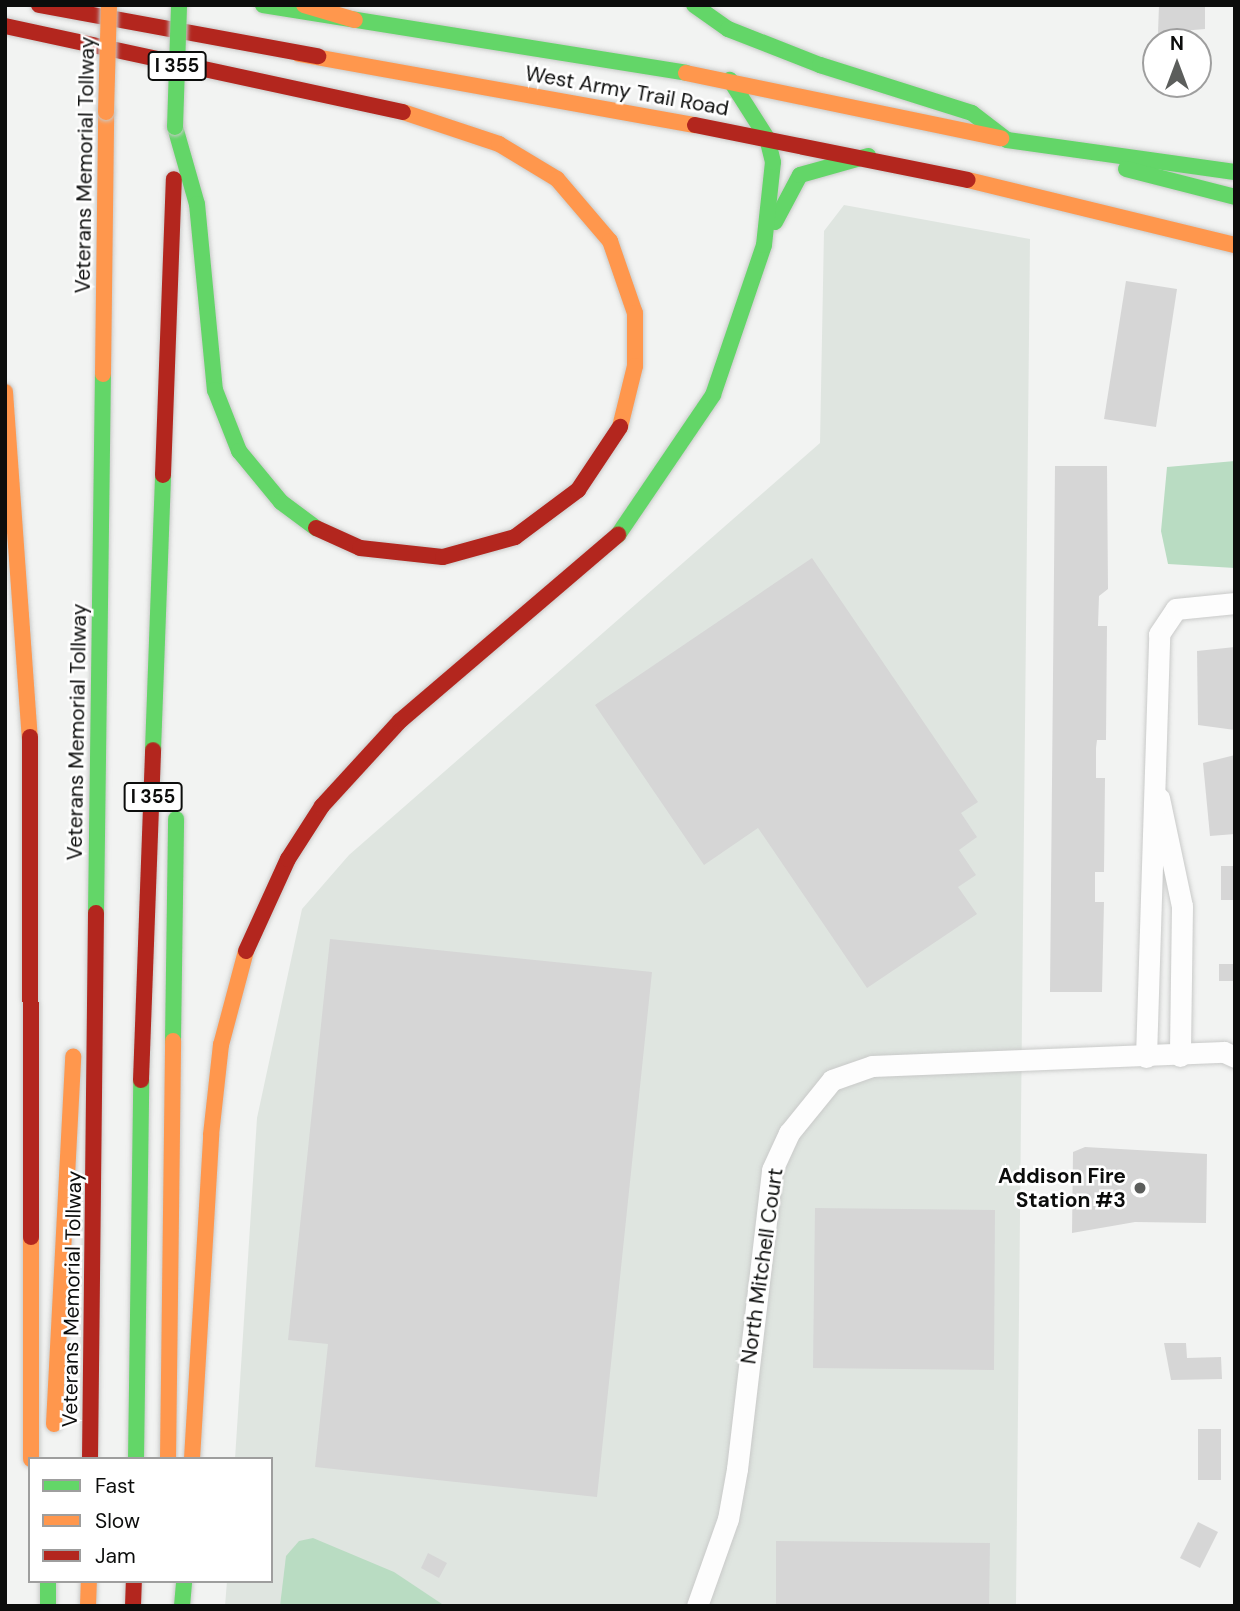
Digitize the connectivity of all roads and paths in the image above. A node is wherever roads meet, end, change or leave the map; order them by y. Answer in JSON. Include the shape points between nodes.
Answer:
{"nodes":[{"id":1,"x":39,"y":5,"type":"edge"},
{"id":2,"x":92,"y":5,"type":"edge"},
{"id":3,"x":109,"y":5,"type":"edge"},
{"id":4,"x":179,"y":5,"type":"edge"},
{"id":5,"x":263,"y":5,"type":"edge"},
{"id":6,"x":304,"y":5,"type":"edge"},
{"id":7,"x":694,"y":5,"type":"edge"},
{"id":8,"x":5,"y":15,"type":"edge"},
{"id":9,"x":355,"y":20,"type":"junction"},
{"id":10,"x":5,"y":26,"type":"edge"},
{"id":11,"x":318,"y":56,"type":"junction"},
{"id":12,"x":108,"y":62,"type":"junction"},
{"id":13,"x":730,"y":80,"type":"junction"},
{"id":14,"x":175,"y":132,"type":"junction"},
{"id":15,"x":767,"y":138,"type":"junction"},
{"id":16,"x":1007,"y":140,"type":"junction"},
{"id":17,"x":868,"y":156,"type":"junction"},
{"id":18,"x":1235,"y":173,"type":"edge"},
{"id":19,"x":1235,"y":197,"type":"edge"},
{"id":20,"x":764,"y":245,"type":"junction"},
{"id":21,"x":1235,"y":245,"type":"edge"},
{"id":22,"x":173,"y":299,"type":"junction"},
{"id":23,"x":5,"y":392,"type":"edge"},
{"id":24,"x":1235,"y":603,"type":"edge"},
{"id":25,"x":99,"y":660,"type":"junction"},
{"id":26,"x":175,"y":684,"type":"dead end"},
{"id":27,"x":1157,"y":789,"type":"junction"},
{"id":28,"x":176,"y":794,"type":"dead end"},
{"id":29,"x":1182,"y":945,"type":"junction"},
{"id":30,"x":1147,"y":946,"type":"junction"},
{"id":31,"x":1231,"y":1051,"type":"edge"},
{"id":32,"x":1180,"y":1055,"type":"junction"},
{"id":33,"x":1146,"y":1057,"type":"junction"},
{"id":34,"x":54,"y":1445,"type":"dead end"},
{"id":35,"x":31,"y":1457,"type":"edge"},
{"id":36,"x":90,"y":1457,"type":"edge"},
{"id":37,"x":136,"y":1457,"type":"edge"},
{"id":38,"x":168,"y":1457,"type":"edge"},
{"id":39,"x":192,"y":1457,"type":"edge"},
{"id":40,"x":35,"y":1583,"type":"edge"},
{"id":41,"x":48,"y":1583,"type":"edge"},
{"id":42,"x":89,"y":1583,"type":"edge"},
{"id":43,"x":134,"y":1583,"type":"edge"},
{"id":44,"x":168,"y":1583,"type":"edge"},
{"id":45,"x":184,"y":1583,"type":"edge"},
{"id":46,"x":36,"y":1606,"type":"edge"},
{"id":47,"x":48,"y":1606,"type":"edge"},
{"id":48,"x":88,"y":1606,"type":"edge"},
{"id":49,"x":133,"y":1606,"type":"edge"},
{"id":50,"x":167,"y":1606,"type":"edge"},
{"id":51,"x":182,"y":1606,"type":"edge"},
{"id":52,"x":697,"y":1606,"type":"edge"}],
"edges":[{"from":1,"to":11,"type":"main road"},
{"from":2,"to":12,"type":"main road","bridge":true},
{"from":3,"to":12,"type":"main road","name":"Veterans Memorial Tollway","number":"I 355","bridge":true},
{"from":4,"to":14,"type":"main road","number":"I 355","bridge":true},
{"from":5,"to":9,"type":"main road","name":"West Army Trail Road"},
{"from":6,"to":9,"type":"main road"},
{"from":7,"to":16,"type":"main road","via":[[728,29],[820,65],[972,113]]},
{"from":8,"to":11,"type":"main road","name":"West Army Trail Road"},
{"from":9,"to":13,"type":"main road","name":"West Army Trail Road"},
{"from":10,"to":14,"type":"main road","via":[[421,116],[499,144],[557,179],[610,241],[635,313],[630,396],[595,470],[532,528],[490,547],[443,557],[360,548],[299,517],[251,470],[222,412],[197,204]]},
{"from":11,"to":15,"type":"main road","name":"West Army Trail Road"},
{"from":12,"to":25,"type":"main road","name":"Veterans Memorial Tollway","number":"I 355","bridge":true},
{"from":13,"to":15,"type":"main road"},
{"from":13,"to":16,"type":"main road","name":"West Army Trail Road"},
{"from":14,"to":22,"type":"main road","number":"I 355"},
{"from":15,"to":17,"type":"main road","name":"West Army Trail Road"},
{"from":15,"to":20,"type":"main road","via":[[773,162]]},
{"from":16,"to":18,"type":"main road"},
{"from":16,"to":19,"type":"main road","name":"West Army Trail Road"},
{"from":17,"to":20,"type":"main road","via":[[800,175]]},
{"from":17,"to":21,"type":"main road","name":"West Army Trail Road"},
{"from":20,"to":39,"type":"main road","via":[[713,395],[638,510],[589,563],[363,758],[322,806],[264,906],[232,992],[221,1045]]},
{"from":22,"to":26,"type":"main road"},
{"from":22,"to":37,"type":"main road","number":"I 355","via":[[141,1088]]},
{"from":23,"to":35,"type":"main road","via":[[32,759]]},
{"from":24,"to":27,"type":"street","via":[[1187,605],[1162,624]]},
{"from":25,"to":34,"type":"main road"},
{"from":25,"to":36,"type":"main road","name":"Veterans Memorial Tollway","number":"I 355"},
{"from":27,"to":29,"type":"street","via":[[1177,872]]},
{"from":27,"to":30,"type":"street","via":[[1149,845]]},
{"from":28,"to":38,"type":"main road"},
{"from":29,"to":30,"type":"street"},
{"from":29,"to":32,"type":"street"},
{"from":30,"to":33,"type":"street"},
{"from":31,"to":32,"type":"street","name":"North Mitchell Court"},
{"from":32,"to":33,"type":"street","name":"North Mitchell Court"},
{"from":33,"to":52,"type":"street","name":"North Mitchell Court","via":[[872,1066],[832,1080],[816,1096],[780,1149],[769,1183],[737,1469],[728,1519]]},
{"from":40,"to":46,"type":"main road"},
{"from":41,"to":47,"type":"main road"},
{"from":42,"to":48,"type":"main road"},
{"from":43,"to":49,"type":"main road"},
{"from":44,"to":50,"type":"main road"},
{"from":45,"to":51,"type":"main road"}]}
